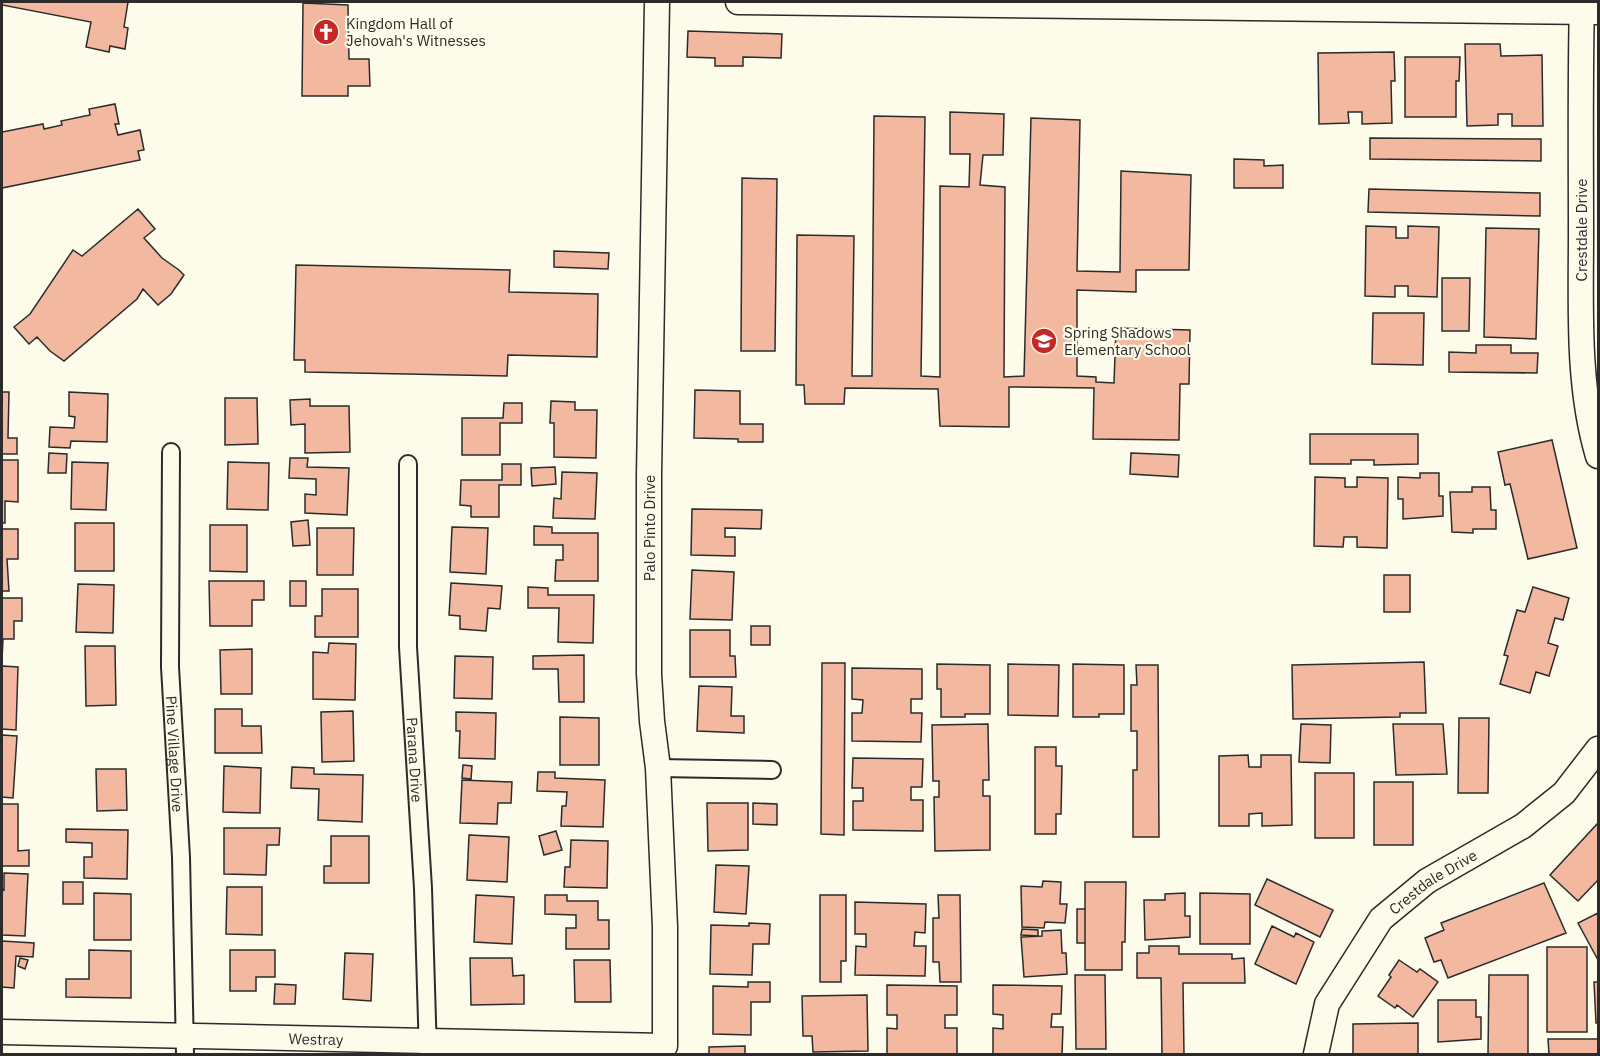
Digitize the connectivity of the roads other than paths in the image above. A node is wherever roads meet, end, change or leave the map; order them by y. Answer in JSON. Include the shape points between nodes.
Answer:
{"nodes":[{"id":1,"x":657,"y":2,"type":"edge"},
{"id":2,"x":738,"y":2,"type":"edge"},
{"id":3,"x":908,"y":3,"type":"edge"},
{"id":4,"x":1135,"y":4,"type":"edge"},
{"id":5,"x":1355,"y":5,"type":"edge"},
{"id":6,"x":1588,"y":8,"type":"edge"},
{"id":7,"x":171,"y":452,"type":"dead end"},
{"id":8,"x":1599,"y":456,"type":"edge"},
{"id":9,"x":408,"y":464,"type":"dead end"},
{"id":10,"x":1599,"y":749,"type":"edge"},
{"id":11,"x":658,"y":768,"type":"junction"},
{"id":12,"x":772,"y":770,"type":"dead end"},
{"id":13,"x":2,"y":1032,"type":"edge"},
{"id":14,"x":185,"y":1046,"type":"edge"},
{"id":15,"x":428,"y":1049,"type":"edge"},
{"id":16,"x":665,"y":1050,"type":"edge"},
{"id":17,"x":1316,"y":1054,"type":"edge"}],
"edges":[{"from":1,"to":11,"type":"street","name":"Palo Pinto Drive","via":[[649,674]]},
{"from":2,"to":3,"type":"street"},
{"from":3,"to":4,"type":"street"},
{"from":4,"to":5,"type":"street"},
{"from":5,"to":6,"type":"street"},
{"from":6,"to":8,"type":"street","name":"Crestdale Drive","via":[[1580,297],[1587,403]]},
{"from":7,"to":14,"type":"street","name":"Pine Village Drive","via":[[170,667],[181,857]]},
{"from":9,"to":15,"type":"street","name":"Parana Drive","via":[[408,647],[423,888]]},
{"from":10,"to":17,"type":"street","name":"Crestdale Drive","via":[[1564,793],[1523,826],[1427,881],[1381,919],[1327,1004]]},
{"from":11,"to":12,"type":"street"},
{"from":11,"to":16,"type":"street","name":"Palo Pinto Drive","via":[[665,927]]},
{"from":13,"to":14,"type":"street","name":"Westray"},
{"from":14,"to":15,"type":"street","name":"Westray"},
{"from":15,"to":16,"type":"street","name":"Westray"}]}
